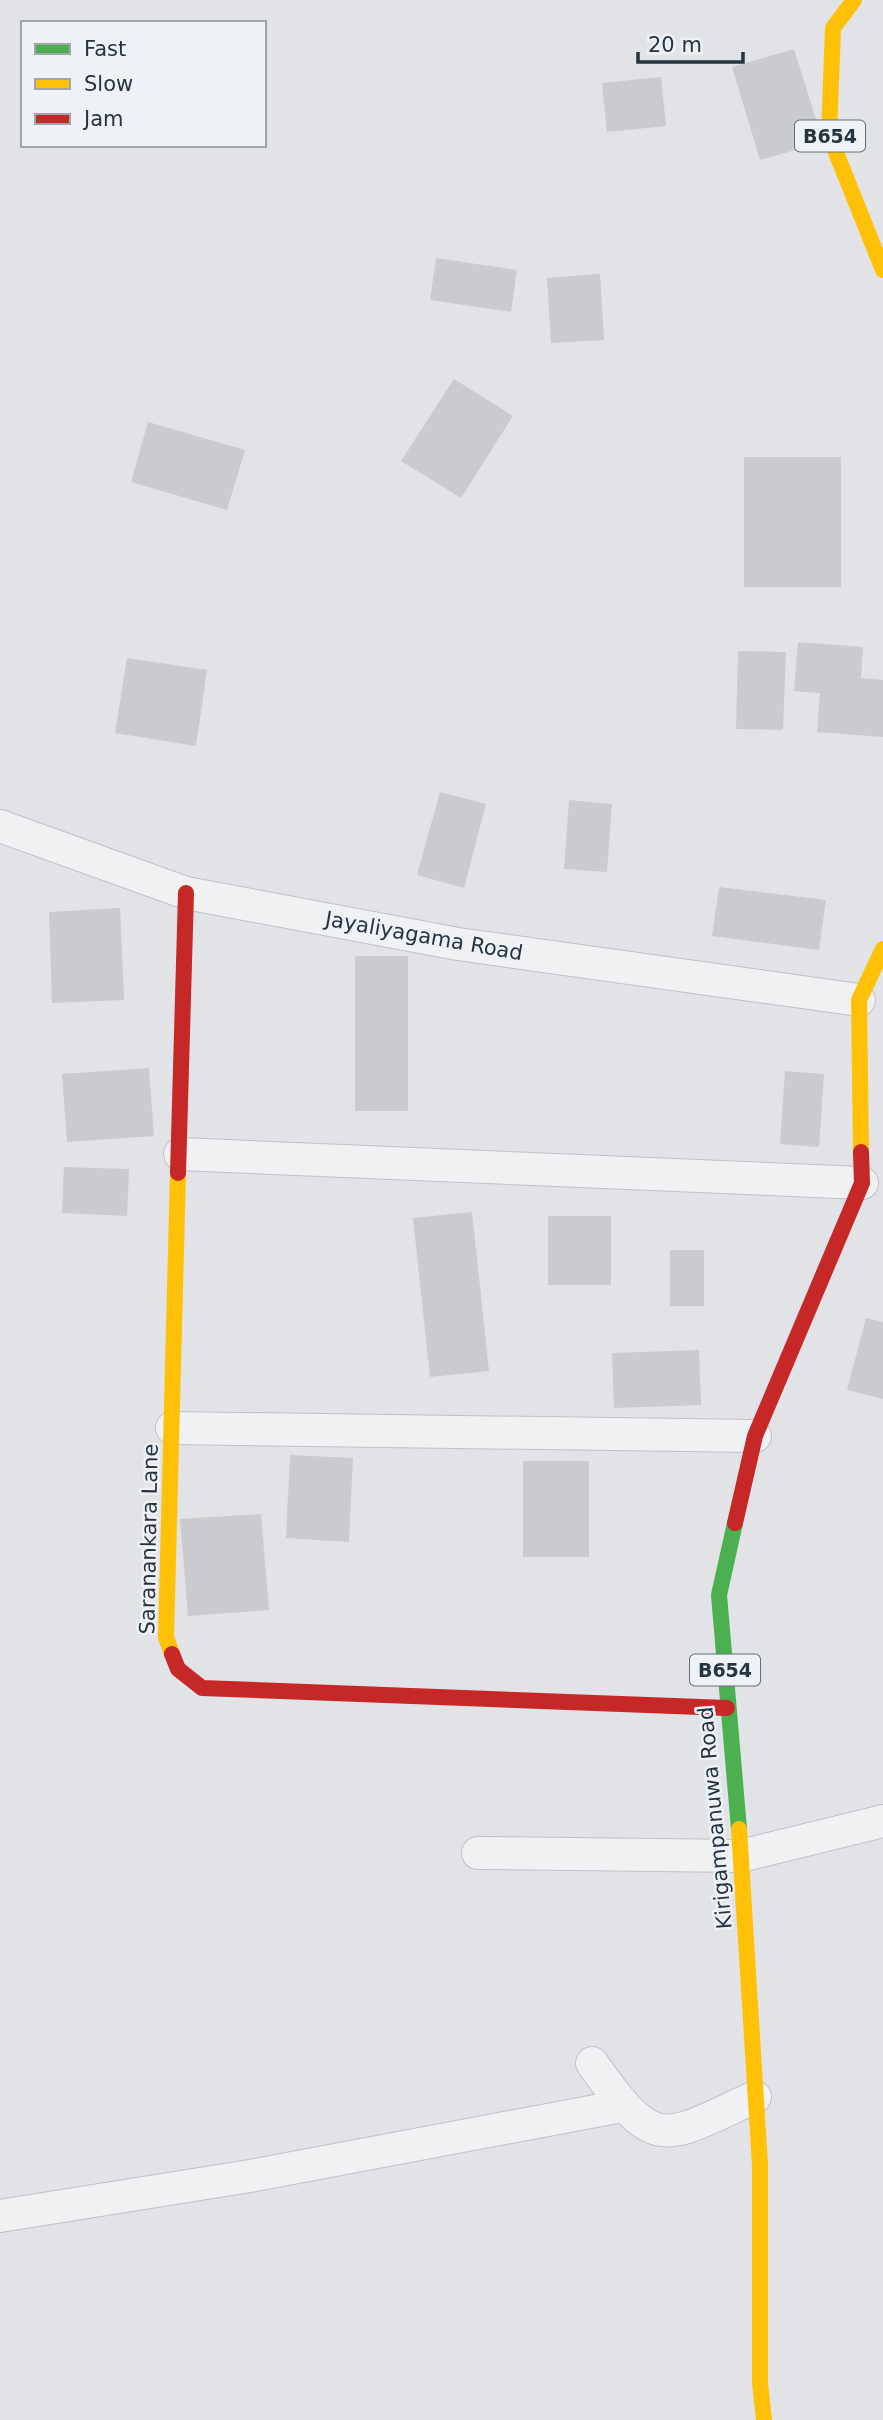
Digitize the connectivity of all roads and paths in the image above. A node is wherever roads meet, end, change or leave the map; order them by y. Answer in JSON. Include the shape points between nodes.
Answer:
{"nodes":[{"id":1,"x":854,"y":0,"type":"edge"},
{"id":2,"x":883,"y":270,"type":"edge"},
{"id":3,"x":0,"y":826,"type":"edge"},
{"id":4,"x":186,"y":893,"type":"junction"},
{"id":5,"x":883,"y":949,"type":"edge"},
{"id":6,"x":859,"y":1000,"type":"junction"},
{"id":7,"x":180,"y":1154,"type":"junction"},
{"id":8,"x":862,"y":1183,"type":"junction"},
{"id":9,"x":172,"y":1428,"type":"junction"},
{"id":10,"x":755,"y":1436,"type":"junction"},
{"id":11,"x":727,"y":1708,"type":"junction"},
{"id":12,"x":883,"y":1821,"type":"edge"},
{"id":13,"x":478,"y":1853,"type":"dead end"},
{"id":14,"x":741,"y":1856,"type":"junction"},
{"id":15,"x":592,"y":2063,"type":"dead end"},
{"id":16,"x":755,"y":2097,"type":"junction"},
{"id":17,"x":622,"y":2106,"type":"junction"},
{"id":18,"x":0,"y":2216,"type":"edge"},
{"id":19,"x":764,"y":2420,"type":"edge"}],
"edges":[{"from":1,"to":2,"type":"main road","number":"B654","via":[[833,28],[829,135]]},
{"from":3,"to":4,"type":"street","name":"Jayaliyagama Road"},
{"from":4,"to":6,"type":"street","name":"Jayaliyagama Road","via":[[458,944]]},
{"from":4,"to":7,"type":"main road","name":"Saranankara Lane"},
{"from":5,"to":6,"type":"main road","name":"Kirigampanuwa Road","number":"B654"},
{"from":6,"to":8,"type":"main road","name":"Kirigampanuwa Road","number":"B654"},
{"from":7,"to":8,"type":"street"},
{"from":7,"to":9,"type":"main road","name":"Saranankara Lane"},
{"from":8,"to":10,"type":"main road","name":"Kirigampanuwa Road","number":"B654"},
{"from":9,"to":10,"type":"street"},
{"from":9,"to":11,"type":"main road","name":"Saranankara Lane","via":[[166,1637],[178,1670],[202,1688]]},
{"from":10,"to":11,"type":"main road","name":"Kirigampanuwa Road","number":"B654","via":[[719,1595]]},
{"from":11,"to":14,"type":"main road","name":"Kirigampanuwa Road","number":"B654"},
{"from":12,"to":14,"type":"street"},
{"from":13,"to":14,"type":"street"},
{"from":14,"to":16,"type":"main road","name":"Kirigampanuwa Road","number":"B654"},
{"from":15,"to":17,"type":"street"},
{"from":16,"to":17,"type":"street","via":[[679,2132],[649,2129]]},
{"from":16,"to":19,"type":"main road","name":"Kirigampanuwa Road","number":"B654"},
{"from":17,"to":18,"type":"street","via":[[250,2176]]}]}
